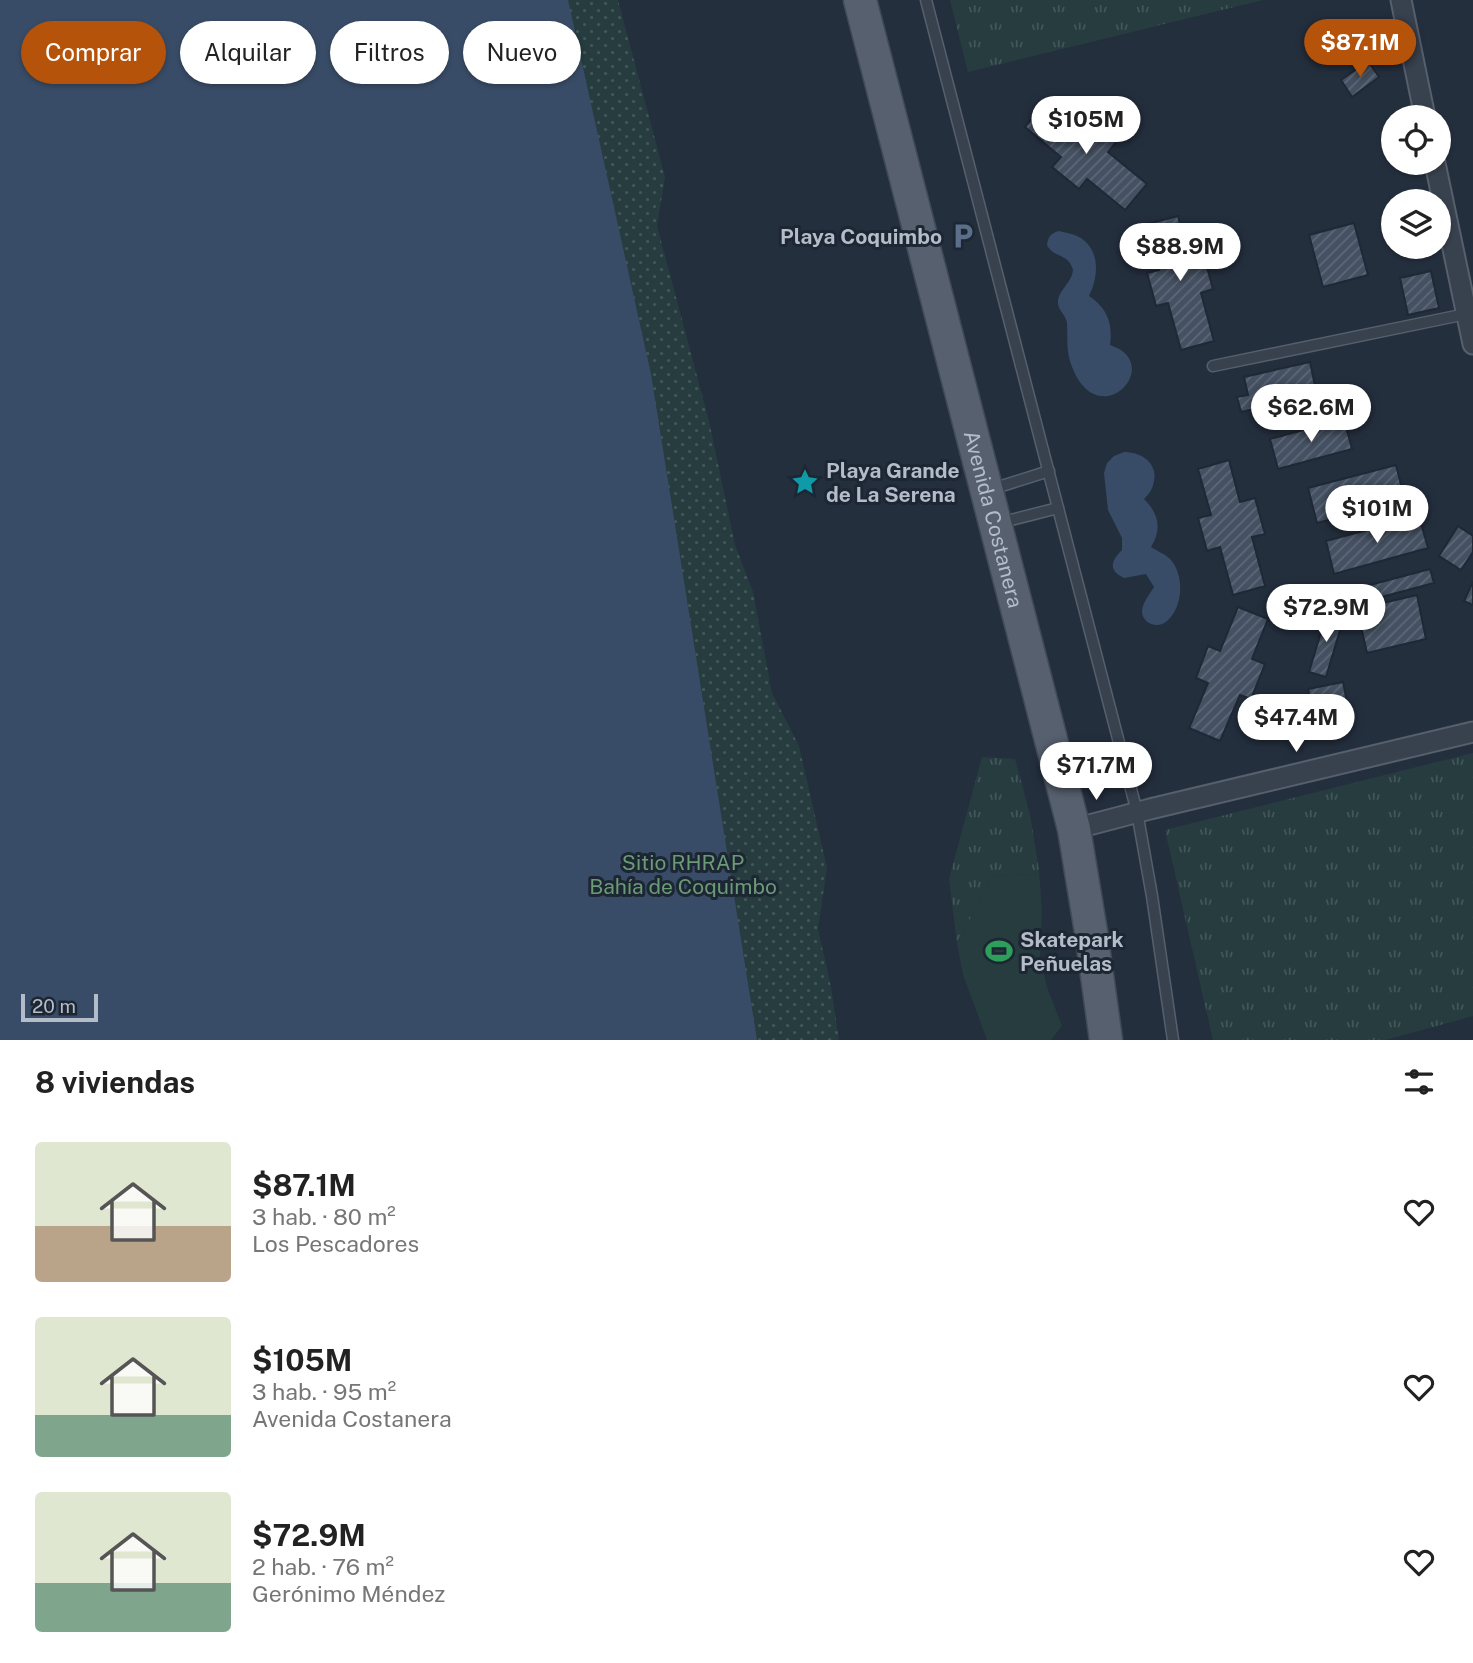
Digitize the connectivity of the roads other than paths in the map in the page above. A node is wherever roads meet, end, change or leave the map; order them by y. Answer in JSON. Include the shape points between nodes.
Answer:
{"nodes":[{"id":1,"x":860,"y":0,"type":"edge"},
{"id":2,"x":926,"y":0,"type":"edge"},
{"id":3,"x":1401,"y":0,"type":"edge"},
{"id":4,"x":1423,"y":105,"type":"edge"},
{"id":5,"x":1437,"y":175,"type":"edge"},
{"id":6,"x":1466,"y":314,"type":"junction"},
{"id":7,"x":1473,"y":344,"type":"edge"},
{"id":8,"x":1213,"y":366,"type":"dead end"},
{"id":9,"x":1049,"y":471,"type":"junction"},
{"id":10,"x":986,"y":491,"type":"junction"},
{"id":11,"x":1058,"y":508,"type":"junction"},
{"id":12,"x":995,"y":524,"type":"junction"},
{"id":13,"x":1473,"y":732,"type":"edge"},
{"id":14,"x":1137,"y":812,"type":"junction"},
{"id":15,"x":1074,"y":829,"type":"junction"},
{"id":16,"x":1106,"y":1040,"type":"edge"},
{"id":17,"x":1173,"y":1040,"type":"edge"}],
"edges":[{"from":1,"to":10,"type":"main road","name":"Avenida Costanera"},
{"from":2,"to":9,"type":"lane"},
{"from":3,"to":4,"type":"street"},
{"from":5,"to":6,"type":"street"},
{"from":6,"to":7,"type":"street"},
{"from":6,"to":8,"type":"lane"},
{"from":9,"to":10,"type":"lane"},
{"from":9,"to":11,"type":"lane"},
{"from":10,"to":12,"type":"main road","name":"Avenida Costanera"},
{"from":11,"to":12,"type":"lane"},
{"from":11,"to":14,"type":"lane"},
{"from":12,"to":15,"type":"main road","name":"Avenida Costanera"},
{"from":13,"to":14,"type":"street"},
{"from":14,"to":15,"type":"street"},
{"from":14,"to":17,"type":"lane"},
{"from":15,"to":16,"type":"main road","name":"Avenida Costanera"}]}
